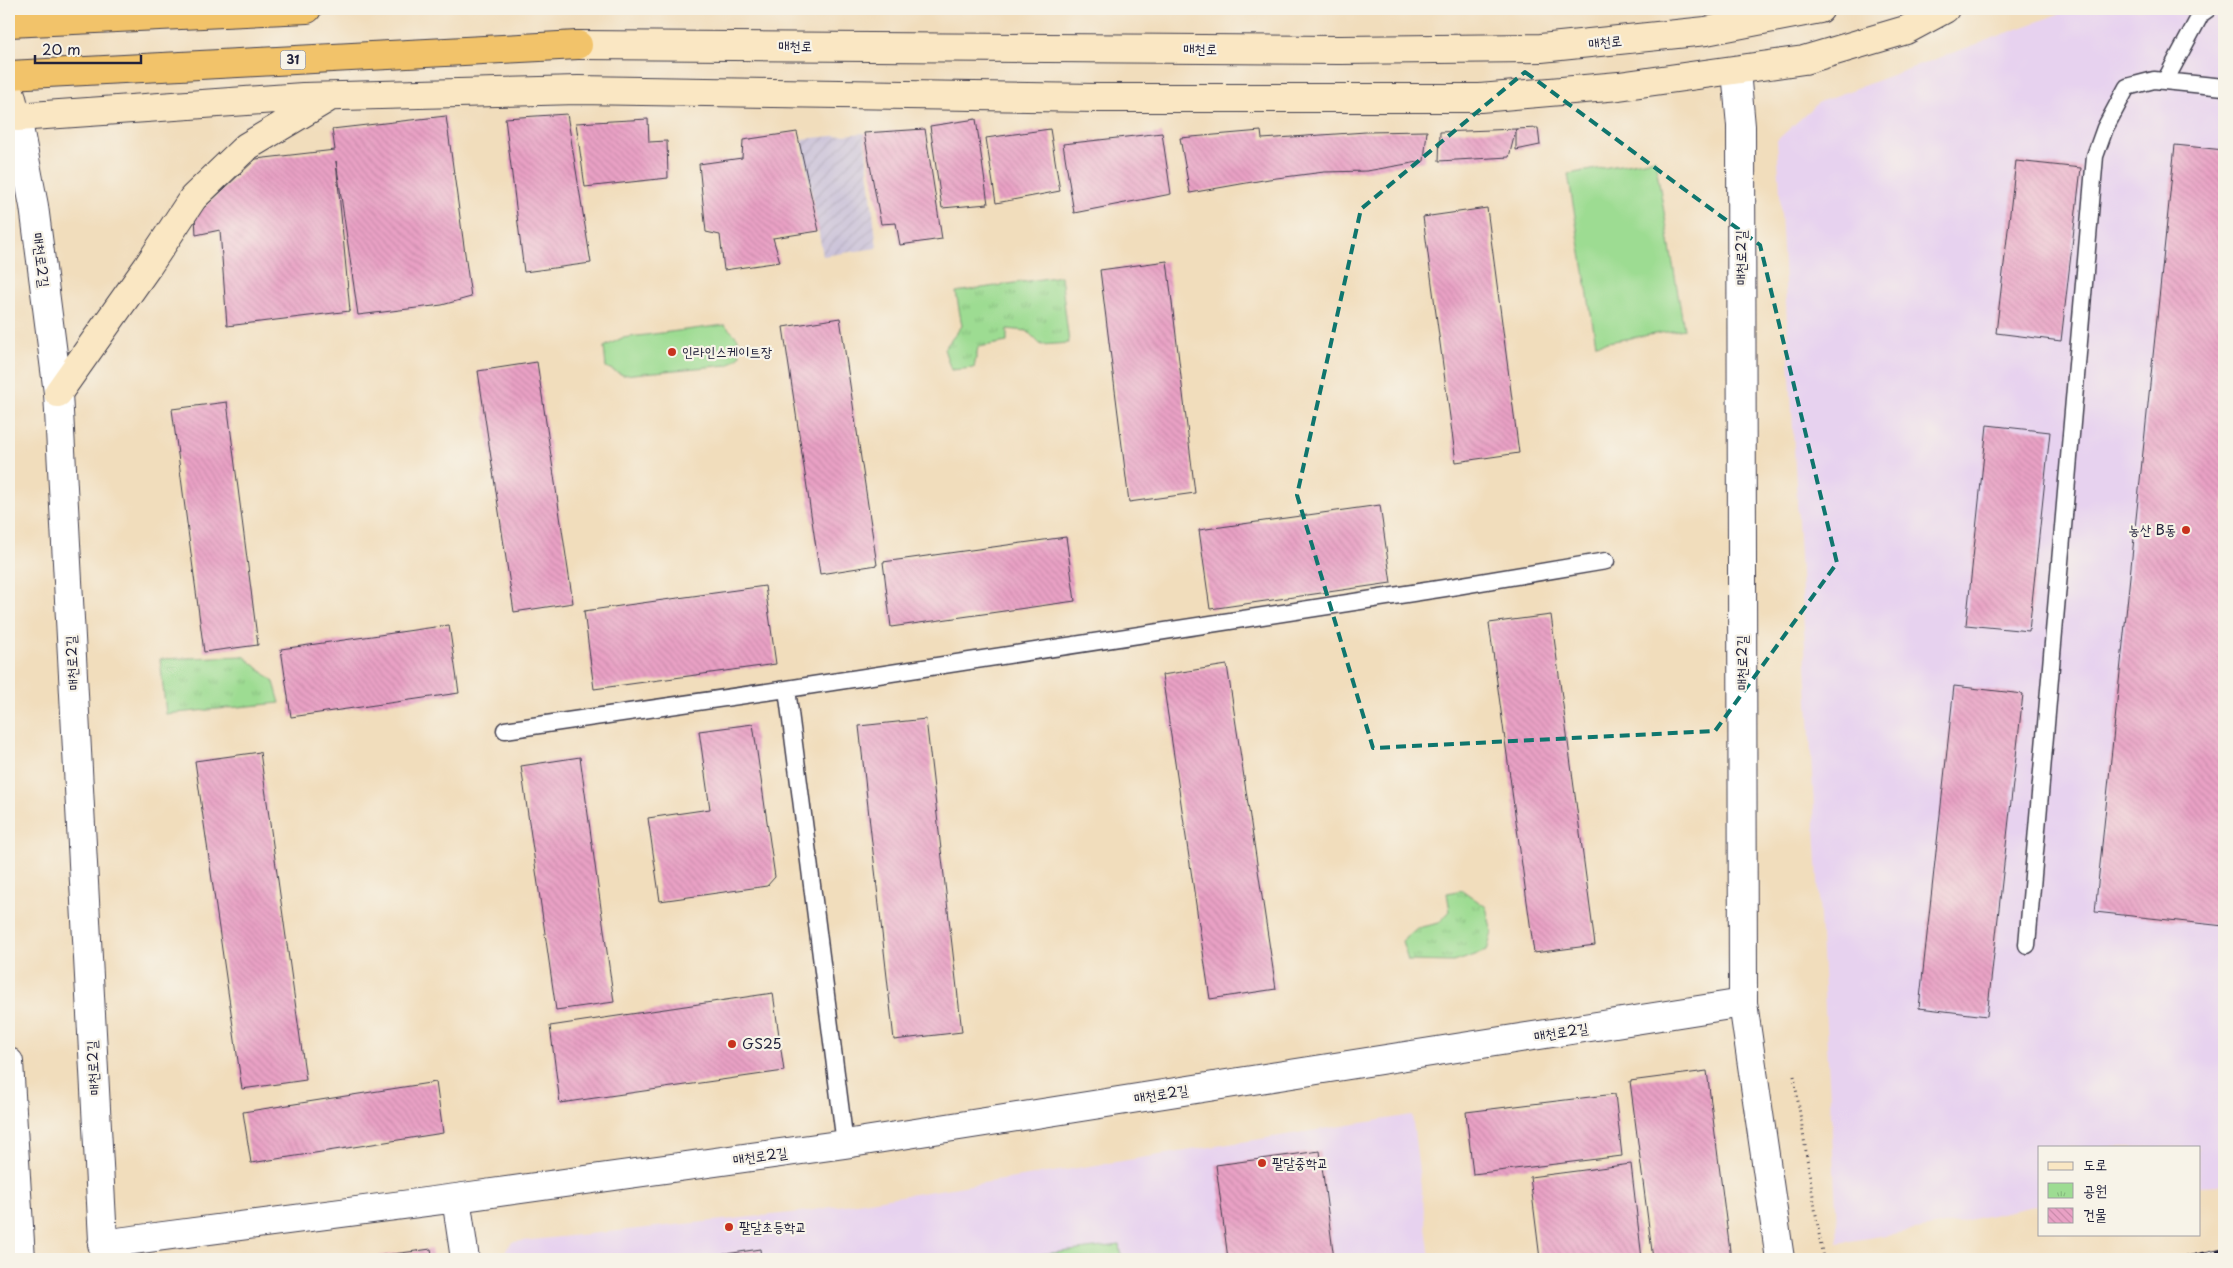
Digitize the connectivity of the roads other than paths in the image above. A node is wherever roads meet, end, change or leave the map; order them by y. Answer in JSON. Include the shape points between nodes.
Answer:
{"nodes":[{"id":1,"x":307,"y":9,"type":"edge"},
{"id":2,"x":1820,"y":9,"type":"edge"},
{"id":3,"x":1944,"y":9,"type":"edge"},
{"id":4,"x":2208,"y":9,"type":"edge"},
{"id":5,"x":9,"y":23,"type":"edge"},
{"id":6,"x":578,"y":45,"type":"joint"},
{"id":7,"x":1736,"y":71,"type":"junction"},
{"id":8,"x":9,"y":75,"type":"edge"},
{"id":9,"x":2165,"y":81,"type":"junction"},
{"id":10,"x":9,"y":87,"type":"edge"},
{"id":11,"x":2224,"y":87,"type":"edge"},
{"id":12,"x":330,"y":96,"type":"junction"},
{"id":13,"x":17,"y":117,"type":"junction"},
{"id":14,"x":58,"y":393,"type":"junction"},
{"id":15,"x":1606,"y":561,"type":"dead end"},
{"id":16,"x":787,"y":689,"type":"junction"},
{"id":17,"x":505,"y":730,"type":"dead end"},
{"id":18,"x":2027,"y":945,"type":"dead end"},
{"id":19,"x":1744,"y":1003,"type":"junction"},
{"id":20,"x":9,"y":1062,"type":"edge"},
{"id":21,"x":845,"y":1144,"type":"junction"},
{"id":22,"x":456,"y":1198,"type":"junction"},
{"id":23,"x":103,"y":1251,"type":"edge"},
{"id":24,"x":21,"y":1259,"type":"edge"},
{"id":25,"x":465,"y":1259,"type":"edge"},
{"id":26,"x":1780,"y":1259,"type":"edge"}],
"edges":[{"from":1,"to":5,"type":"highway"},
{"from":2,"to":6,"type":"main road","name":"매천로","number":"31","via":[[1706,31],[1541,48],[1340,50]]},
{"from":3,"to":7,"type":"main road","via":[[1906,30],[1804,60]]},
{"from":4,"to":9,"type":"lane","via":[[2201,14]]},
{"from":6,"to":8,"type":"highway","number":"31"},
{"from":7,"to":12,"type":"main road","via":[[1619,86],[1480,98],[1108,98],[578,90]]},
{"from":7,"to":19,"type":"street","name":"매천로2길","via":[[1741,126]]},
{"from":9,"to":11,"type":"lane"},
{"from":9,"to":18,"type":"lane","via":[[2154,80],[2127,87],[2105,128],[2095,156]]},
{"from":10,"to":13,"type":"main road","name":"매천로2길"},
{"from":12,"to":13,"type":"main road"},
{"from":12,"to":14,"type":"main road","via":[[246,148],[193,198]]},
{"from":13,"to":14,"type":"street","name":"매천로2길","via":[[34,206]]},
{"from":14,"to":23,"type":"street","name":"매천로2길"},
{"from":15,"to":16,"type":"lane"},
{"from":16,"to":17,"type":"lane"},
{"from":16,"to":21,"type":"lane"},
{"from":19,"to":21,"type":"street","name":"매천로2길"},
{"from":19,"to":26,"type":"street"},
{"from":20,"to":24,"type":"street"},
{"from":21,"to":22,"type":"street","name":"매천로2길"},
{"from":22,"to":23,"type":"street","name":"매천로2길"},
{"from":22,"to":25,"type":"street"}]}
